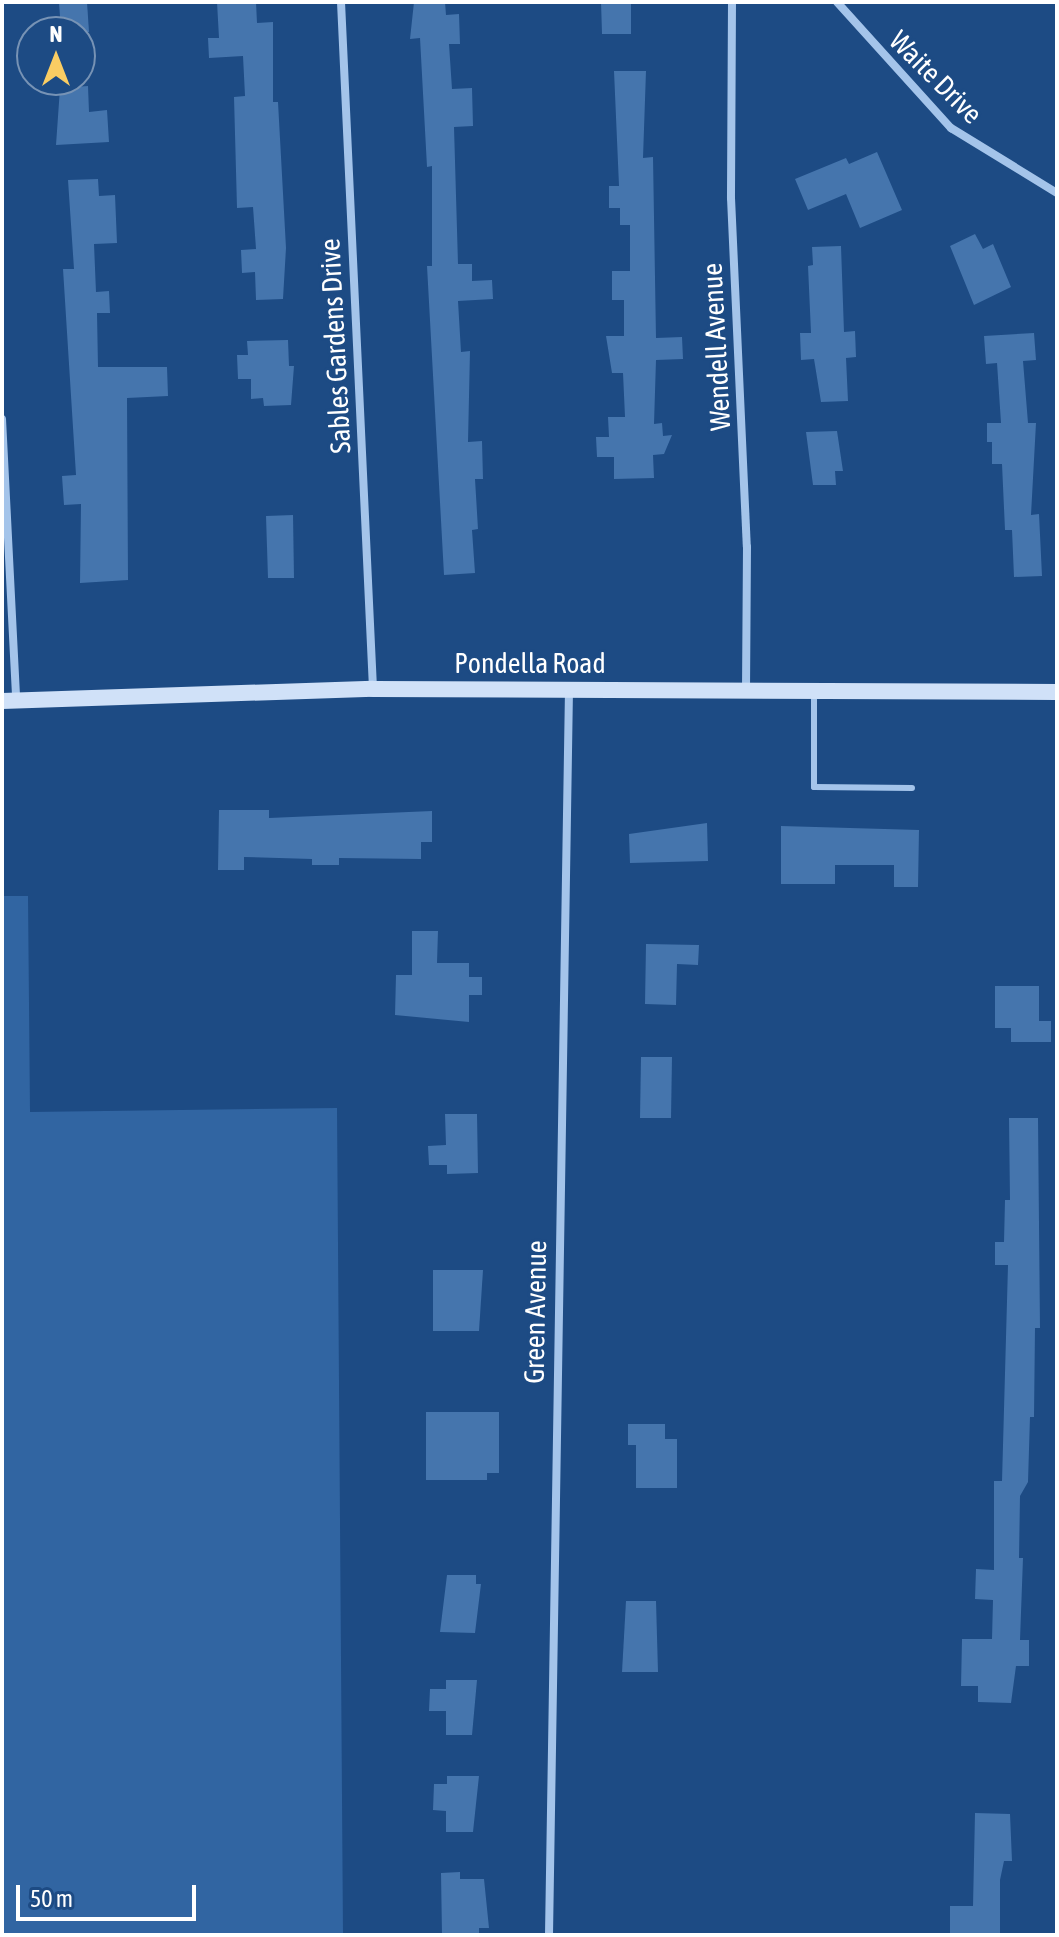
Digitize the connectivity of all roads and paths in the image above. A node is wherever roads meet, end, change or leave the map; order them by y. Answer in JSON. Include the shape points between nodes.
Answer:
{"nodes":[{"id":1,"x":341,"y":2,"type":"edge"},
{"id":2,"x":732,"y":2,"type":"edge"},
{"id":3,"x":837,"y":2,"type":"edge"},
{"id":4,"x":1057,"y":193,"type":"edge"},
{"id":5,"x":2,"y":419,"type":"edge"},
{"id":6,"x":373,"y":689,"type":"junction"},
{"id":7,"x":569,"y":690,"type":"junction"},
{"id":8,"x":746,"y":690,"type":"junction"},
{"id":9,"x":814,"y":691,"type":"junction"},
{"id":10,"x":1057,"y":692,"type":"edge"},
{"id":11,"x":9,"y":701,"type":"edge"},
{"id":12,"x":912,"y":788,"type":"dead end"},
{"id":13,"x":549,"y":1935,"type":"edge"}],
"edges":[{"from":1,"to":6,"type":"street","name":"Sables Gardens Drive"},
{"from":2,"to":8,"type":"street","name":"Wendell Avenue","via":[[731,198],[747,547]]},
{"from":3,"to":4,"type":"street","name":"Waite Drive","via":[[951,128]]},
{"from":5,"to":11,"type":"street"},
{"from":6,"to":7,"type":"main road","name":"Pondella Road"},
{"from":6,"to":11,"type":"main road","name":"Pondella Road"},
{"from":7,"to":8,"type":"main road","name":"Pondella Road"},
{"from":7,"to":13,"type":"street","name":"Green Avenue"},
{"from":8,"to":9,"type":"main road","name":"Pondella Road"},
{"from":9,"to":10,"type":"main road","name":"Pondella Road"},
{"from":9,"to":12,"type":"lane","via":[[814,787]]}]}
